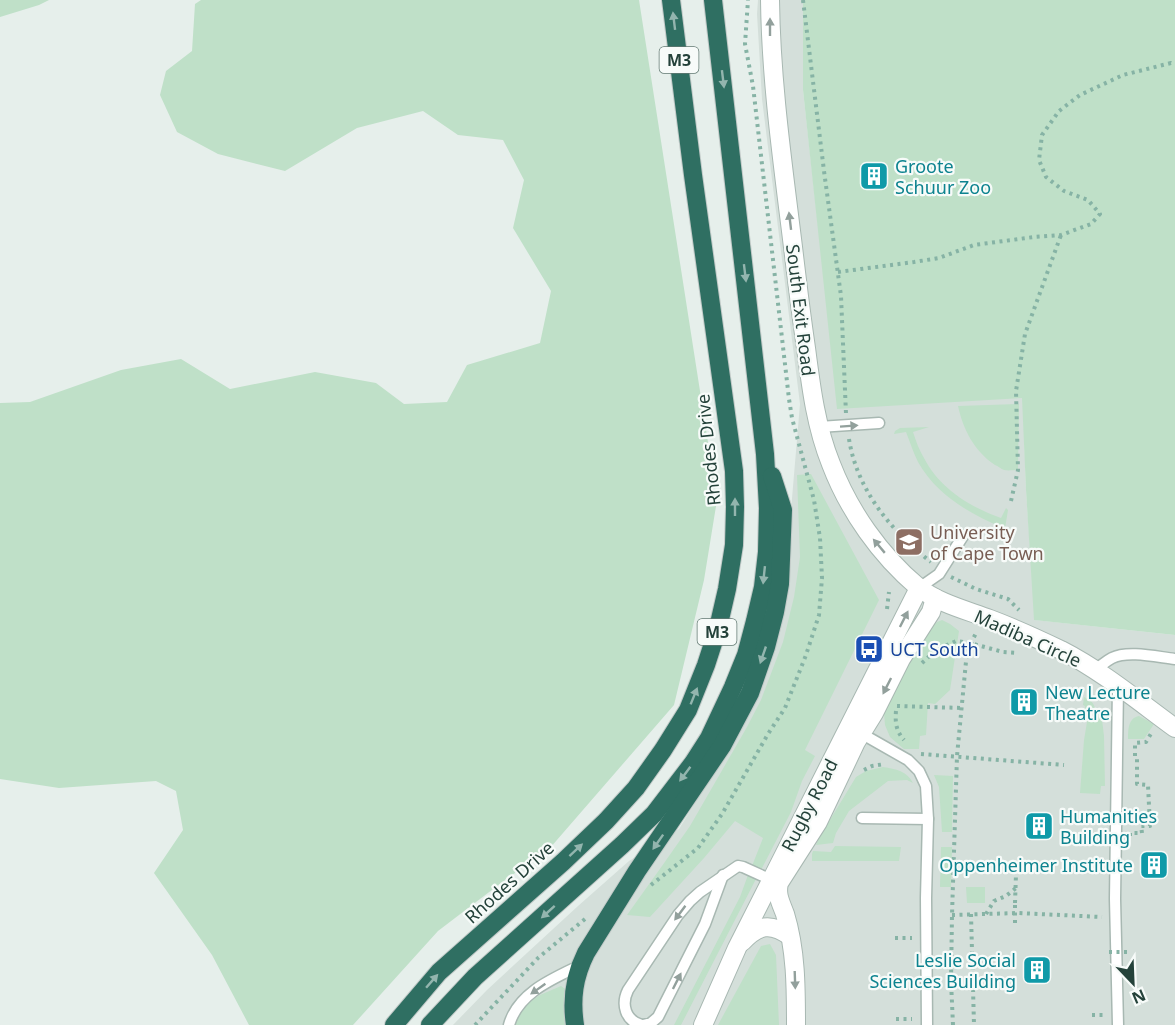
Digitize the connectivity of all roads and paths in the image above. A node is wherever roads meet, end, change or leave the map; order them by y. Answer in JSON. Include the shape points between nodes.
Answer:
{"nodes":[{"id":1,"x":671,"y":0,"type":"edge"},
{"id":2,"x":713,"y":0,"type":"edge"},
{"id":3,"x":748,"y":0,"type":"edge"},
{"id":4,"x":770,"y":0,"type":"edge"},
{"id":5,"x":803,"y":0,"type":"edge"},
{"id":6,"x":1175,"y":65,"type":"edge"},
{"id":7,"x":1061,"y":235,"type":"junction"},
{"id":8,"x":838,"y":272,"type":"junction"},
{"id":9,"x":879,"y":423,"type":"dead end"},
{"id":10,"x":847,"y":426,"type":"junction"},
{"id":11,"x":819,"y":427,"type":"junction"},
{"id":12,"x":765,"y":454,"type":"junction"},
{"id":13,"x":806,"y":467,"type":"dead end"},
{"id":14,"x":1011,"y":501,"type":"dead end"},
{"id":15,"x":963,"y":536,"type":"dead end"},
{"id":16,"x":941,"y":572,"type":"junction"},
{"id":17,"x":927,"y":593,"type":"junction"},
{"id":18,"x":1022,"y":614,"type":"dead end"},
{"id":19,"x":967,"y":651,"type":"dead end"},
{"id":20,"x":1018,"y":653,"type":"dead end"},
{"id":21,"x":1175,"y":659,"type":"edge"},
{"id":22,"x":918,"y":666,"type":"dead end"},
{"id":23,"x":1096,"y":669,"type":"junction"},
{"id":24,"x":1118,"y":686,"type":"junction"},
{"id":25,"x":900,"y":697,"type":"dead end"},
{"id":26,"x":897,"y":706,"type":"junction"},
{"id":27,"x":962,"y":708,"type":"junction"},
{"id":28,"x":1157,"y":724,"type":"dead end"},
{"id":29,"x":1175,"y":728,"type":"edge"},
{"id":30,"x":856,"y":730,"type":"junction"},
{"id":31,"x":906,"y":742,"type":"dead end"},
{"id":32,"x":914,"y":748,"type":"dead end"},
{"id":33,"x":957,"y":756,"type":"junction"},
{"id":34,"x":889,"y":764,"type":"dead end"},
{"id":35,"x":1064,"y":765,"type":"dead end"},
{"id":36,"x":862,"y":770,"type":"dead end"},
{"id":37,"x":862,"y":818,"type":"dead end"},
{"id":38,"x":928,"y":819,"type":"junction"},
{"id":39,"x":1130,"y":844,"type":"dead end"},
{"id":40,"x":1016,"y":874,"type":"dead end"},
{"id":41,"x":723,"y":875,"type":"junction"},
{"id":42,"x":775,"y":881,"type":"junction"},
{"id":43,"x":1016,"y":888,"type":"junction"},
{"id":44,"x":971,"y":914,"type":"junction"},
{"id":45,"x":986,"y":914,"type":"junction"},
{"id":46,"x":590,"y":915,"type":"dead end"},
{"id":47,"x":952,"y":915,"type":"junction"},
{"id":48,"x":1108,"y":917,"type":"dead end"},
{"id":49,"x":1014,"y":923,"type":"dead end"},
{"id":50,"x":790,"y":936,"type":"junction"},
{"id":51,"x":896,"y":938,"type":"dead end"},
{"id":52,"x":737,"y":948,"type":"junction"},
{"id":53,"x":912,"y":949,"type":"dead end"},
{"id":54,"x":1109,"y":952,"type":"dead end"},
{"id":55,"x":1131,"y":952,"type":"dead end"},
{"id":56,"x":579,"y":966,"type":"junction"},
{"id":57,"x":912,"y":1010,"type":"dead end"},
{"id":58,"x":896,"y":1019,"type":"dead end"},
{"id":59,"x":912,"y":1019,"type":"junction"},
{"id":60,"x":394,"y":1025,"type":"edge"},
{"id":61,"x":430,"y":1025,"type":"edge"},
{"id":62,"x":475,"y":1025,"type":"edge"},
{"id":63,"x":509,"y":1025,"type":"edge"},
{"id":64,"x":575,"y":1025,"type":"edge"},
{"id":65,"x":642,"y":1025,"type":"edge"},
{"id":66,"x":703,"y":1025,"type":"edge"},
{"id":67,"x":796,"y":1025,"type":"edge"},
{"id":68,"x":913,"y":1025,"type":"edge"},
{"id":69,"x":927,"y":1025,"type":"edge"},
{"id":70,"x":953,"y":1025,"type":"edge"},
{"id":71,"x":974,"y":1025,"type":"edge"},
{"id":72,"x":1118,"y":1025,"type":"edge"}],
"edges":[{"from":60,"to":1,"type":"highway","name":"Rhodes Drive","number":"M3","one_way":true,"via":[[439,972],[563,862],[636,788],[688,710],[718,628],[734,544],[734,471]]},
{"from":2,"to":12,"type":"highway","number":"M3","one_way":true},
{"from":3,"to":13,"type":"path","via":[[745,44],[789,399]]},
{"from":11,"to":4,"type":"street","name":"South Exit Road","one_way":true,"via":[[796,278],[770,42]]},
{"from":5,"to":8,"type":"path"},
{"from":6,"to":7,"type":"path","via":[[1123,75],[1080,96],[1059,111],[1042,135],[1039,160],[1047,177],[1064,191],[1088,200],[1100,214],[1091,224]]},
{"from":7,"to":8,"type":"path","via":[[974,245],[930,259]]},
{"from":7,"to":14,"type":"path","via":[[1025,334],[1016,391],[1018,470]]},
{"from":8,"to":10,"type":"path"},
{"from":10,"to":9,"type":"lane","one_way":true},
{"from":10,"to":11,"type":"lane"},
{"from":10,"to":16,"type":"path","via":[[851,453],[872,500],[896,532]]},
{"from":17,"to":11,"type":"street","name":"South Exit Road","one_way":true,"via":[[868,533],[831,465]]},
{"from":12,"to":56,"type":"highway","one_way":true,"via":[[783,510],[783,549],[775,612],[750,693],[723,746],[637,871]]},
{"from":12,"to":61,"type":"highway","number":"M3","one_way":true,"via":[[768,508],[763,587],[746,655],[709,738],[654,814],[475,977]]},
{"from":15,"to":16,"type":"lane"},
{"from":16,"to":17,"type":"lane"},
{"from":16,"to":17,"type":"lane"},
{"from":16,"to":18,"type":"path","via":[[1008,598]]},
{"from":17,"to":23,"type":"street","name":"Madiba Circle"},
{"from":17,"to":30,"type":"street","name":"Rugby Road"},
{"from":19,"to":27,"type":"path"},
{"from":20,"to":22,"type":"path","via":[[956,641]]},
{"from":21,"to":23,"type":"lane","via":[[1117,656]]},
{"from":23,"to":24,"type":"street","name":"Madiba Circle"},
{"from":24,"to":29,"type":"street","name":"Madiba Circle"},
{"from":24,"to":72,"type":"lane"},
{"from":25,"to":26,"type":"path"},
{"from":26,"to":27,"type":"path"},
{"from":26,"to":31,"type":"path","via":[[895,722]]},
{"from":27,"to":33,"type":"path"},
{"from":28,"to":39,"type":"path","via":[[1146,742],[1135,743],[1137,784],[1148,784],[1150,826],[1141,826],[1142,833],[1130,833]]},
{"from":30,"to":38,"type":"lane","via":[[908,760],[919,771],[926,786]]},
{"from":30,"to":42,"type":"street","name":"Rugby Road"},
{"from":32,"to":33,"type":"path","via":[[922,754]]},
{"from":33,"to":35,"type":"path"},
{"from":33,"to":47,"type":"path"},
{"from":34,"to":36,"type":"path"},
{"from":37,"to":38,"type":"lane"},
{"from":38,"to":69,"type":"lane"},
{"from":40,"to":43,"type":"path"},
{"from":41,"to":42,"type":"lane","via":[[738,866]]},
{"from":65,"to":41,"type":"lane","one_way":true,"via":[[658,1017],[708,918]]},
{"from":41,"to":65,"type":"lane","one_way":true,"via":[[699,892],[678,915],[627,990],[627,1013]]},
{"from":42,"to":50,"type":"street"},
{"from":42,"to":52,"type":"street","name":"Rugby Road"},
{"from":43,"to":45,"type":"path","via":[[994,901]]},
{"from":43,"to":49,"type":"path","bridge":true},
{"from":44,"to":45,"type":"path"},
{"from":44,"to":47,"type":"path"},
{"from":44,"to":71,"type":"path"},
{"from":45,"to":48,"type":"path"},
{"from":46,"to":62,"type":"path","via":[[538,958]]},
{"from":47,"to":70,"type":"path"},
{"from":50,"to":52,"type":"street","via":[[780,929],[764,927]]},
{"from":50,"to":67,"type":"street","one_way":true,"via":[[796,976]]},
{"from":51,"to":53,"type":"path","via":[[912,938]]},
{"from":52,"to":66,"type":"street","name":"Rugby Road"},
{"from":54,"to":55,"type":"path","bridge":true},
{"from":56,"to":63,"type":"lane","one_way":true,"via":[[537,989],[512,1014]]},
{"from":56,"to":64,"type":"highway","via":[[572,1004]]},
{"from":57,"to":59,"type":"path"},
{"from":58,"to":59,"type":"path"},
{"from":59,"to":68,"type":"path"}]}
